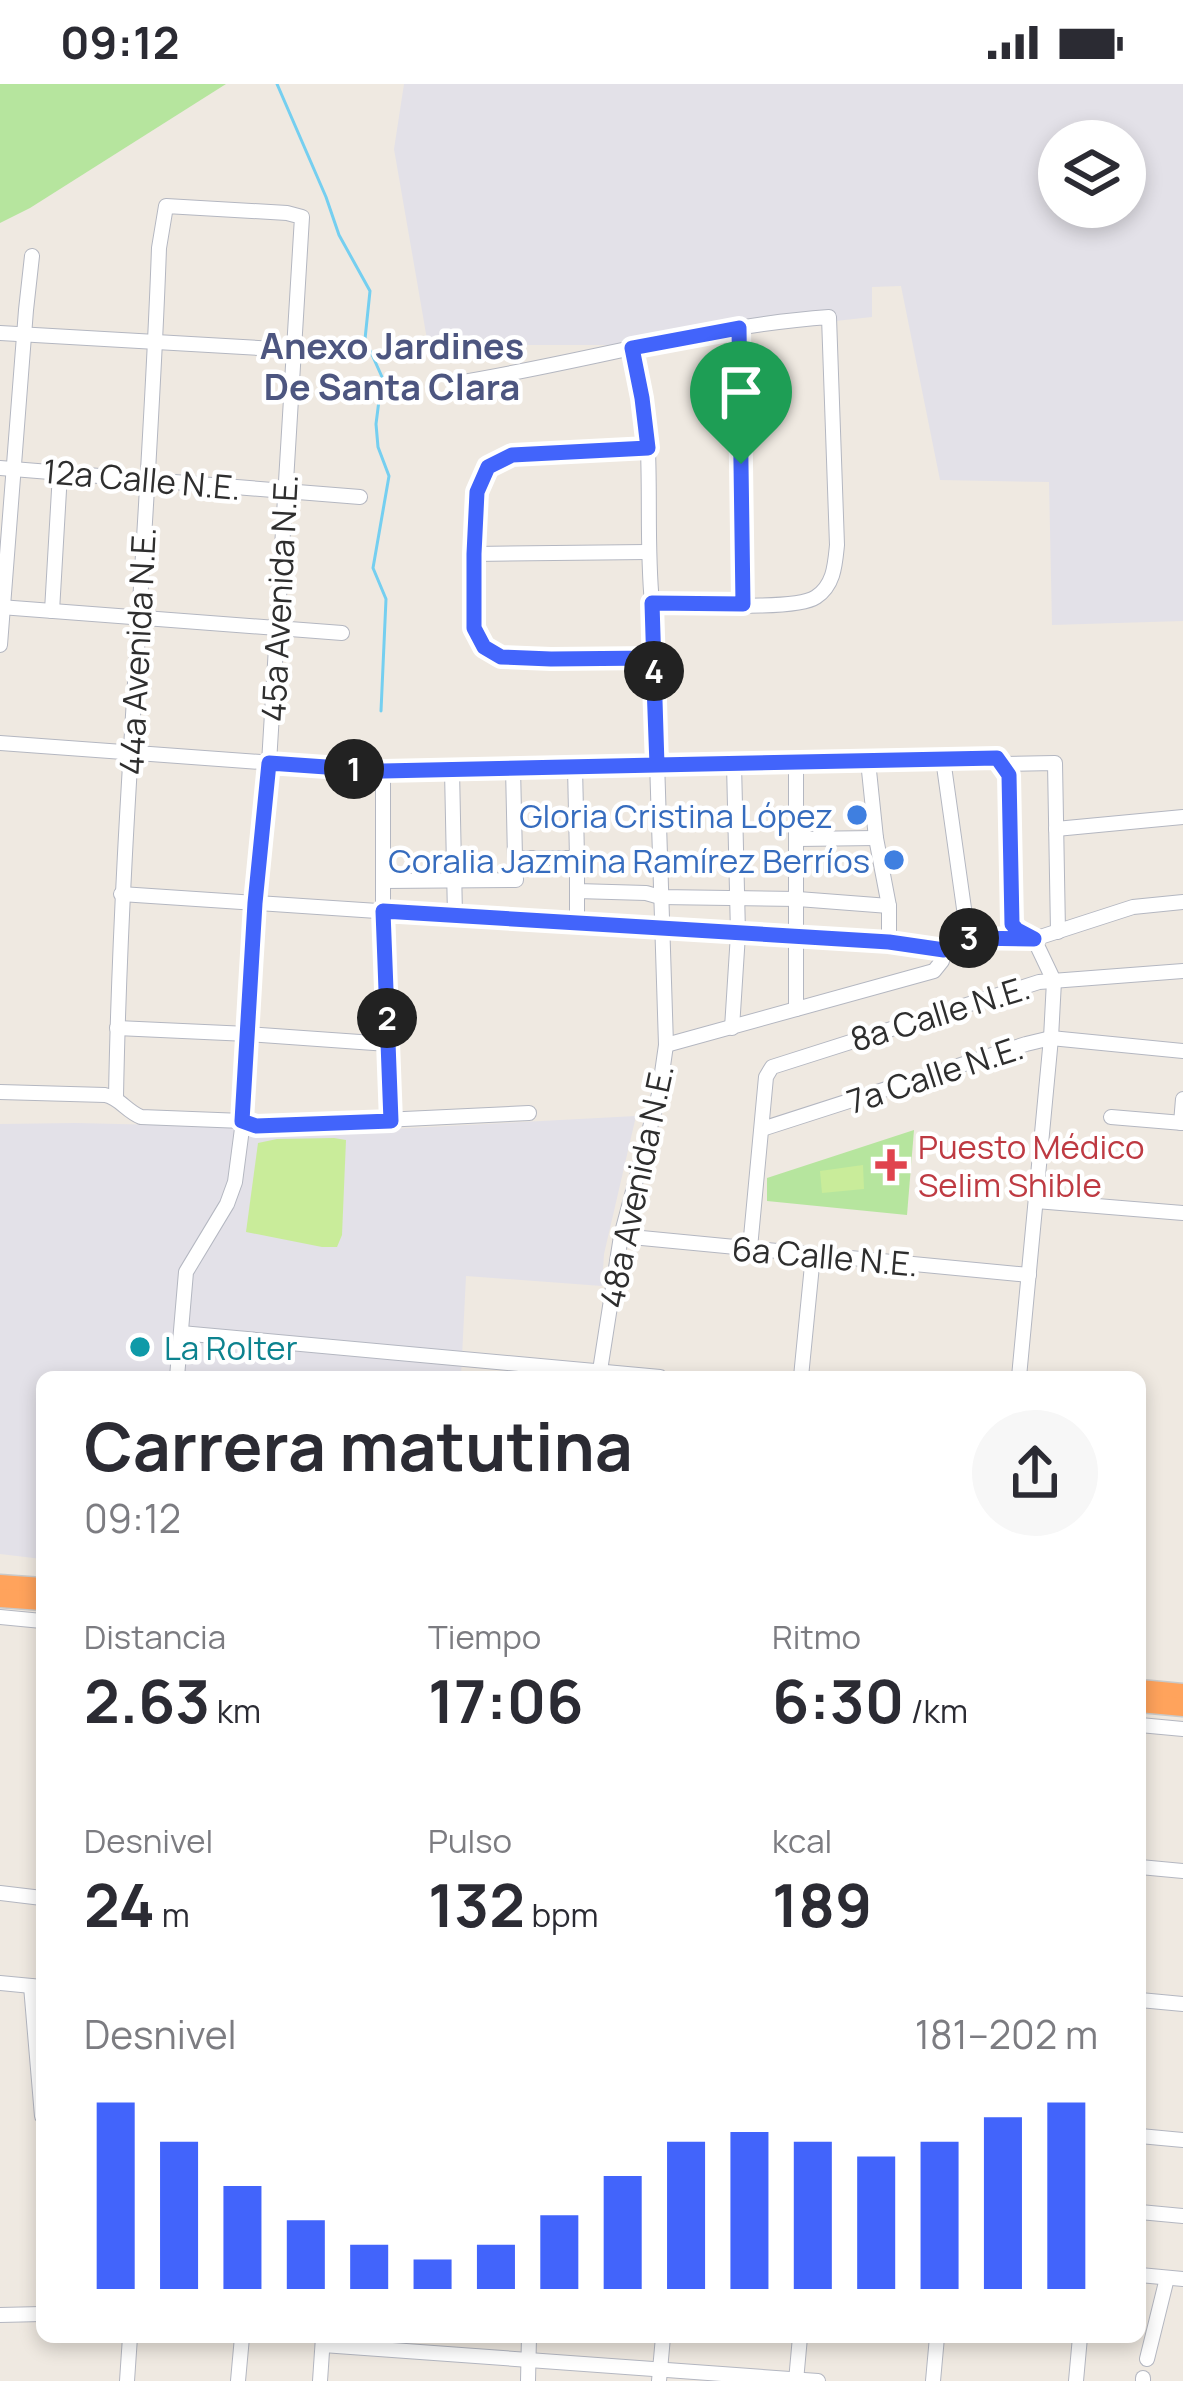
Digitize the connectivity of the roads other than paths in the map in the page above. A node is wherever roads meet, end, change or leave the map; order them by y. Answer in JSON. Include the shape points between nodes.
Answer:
{"nodes":[{"id":1,"x":166,"y":206,"type":"joint"},
{"id":2,"x":32,"y":256,"type":"dead end"},
{"id":3,"x":739,"y":328,"type":"junction"},
{"id":4,"x":0,"y":333,"type":"edge"},
{"id":5,"x":25,"y":335,"type":"junction"},
{"id":6,"x":156,"y":343,"type":"junction"},
{"id":7,"x":632,"y":348,"type":"junction"},
{"id":8,"x":293,"y":350,"type":"junction"},
{"id":9,"x":456,"y":383,"type":"dead end"},
{"id":10,"x":648,"y":448,"type":"junction"},
{"id":11,"x":7,"y":468,"type":"edge"},
{"id":12,"x":61,"y":473,"type":"junction"},
{"id":13,"x":146,"y":481,"type":"junction"},
{"id":14,"x":284,"y":490,"type":"junction"},
{"id":15,"x":360,"y":496,"type":"dead end"},
{"id":16,"x":647,"y":552,"type":"junction"},
{"id":17,"x":474,"y":554,"type":"junction"},
{"id":18,"x":652,"y":603,"type":"junction"},
{"id":19,"x":743,"y":604,"type":"junction"},
{"id":20,"x":1,"y":607,"type":"edge"},
{"id":21,"x":52,"y":611,"type":"junction"},
{"id":22,"x":140,"y":617,"type":"junction"},
{"id":23,"x":278,"y":628,"type":"junction"},
{"id":24,"x":342,"y":633,"type":"dead end"},
{"id":25,"x":0,"y":645,"type":"edge"},
{"id":26,"x":653,"y":658,"type":"junction"},
{"id":27,"x":0,"y":743,"type":"edge"},
{"id":28,"x":131,"y":754,"type":"junction"},
{"id":29,"x":943,"y":759,"type":"junction"},
{"id":30,"x":868,"y":761,"type":"junction"},
{"id":31,"x":796,"y":762,"type":"junction"},
{"id":32,"x":269,"y":763,"type":"junction"},
{"id":33,"x":734,"y":764,"type":"junction"},
{"id":34,"x":1004,"y":764,"type":"junction"},
{"id":35,"x":657,"y":765,"type":"junction"},
{"id":36,"x":575,"y":767,"type":"junction"},
{"id":37,"x":513,"y":768,"type":"junction"},
{"id":38,"x":452,"y":770,"type":"junction"},
{"id":39,"x":383,"y":771,"type":"junction"},
{"id":40,"x":1183,"y":818,"type":"edge"},
{"id":41,"x":1056,"y":829,"type":"junction"},
{"id":42,"x":876,"y":838,"type":"junction"},
{"id":43,"x":797,"y":839,"type":"junction"},
{"id":44,"x":515,"y":858,"type":"junction"},
{"id":45,"x":578,"y":858,"type":"junction"},
{"id":46,"x":454,"y":880,"type":"junction"},
{"id":47,"x":383,"y":881,"type":"junction"},
{"id":48,"x":577,"y":890,"type":"junction"},
{"id":49,"x":121,"y":894,"type":"junction"},
{"id":50,"x":660,"y":897,"type":"junction"},
{"id":51,"x":737,"y":898,"type":"junction"},
{"id":52,"x":798,"y":899,"type":"junction"},
{"id":53,"x":1183,"y":902,"type":"edge"},
{"id":54,"x":255,"y":903,"type":"junction"},
{"id":55,"x":889,"y":906,"type":"junction"},
{"id":56,"x":383,"y":911,"type":"junction"},
{"id":57,"x":455,"y":916,"type":"junction"},
{"id":58,"x":577,"y":924,"type":"junction"},
{"id":59,"x":662,"y":930,"type":"junction"},
{"id":60,"x":1058,"y":932,"type":"junction"},
{"id":61,"x":738,"y":934,"type":"junction"},
{"id":62,"x":796,"y":936,"type":"junction"},
{"id":63,"x":968,"y":938,"type":"junction"},
{"id":64,"x":1034,"y":939,"type":"junction"},
{"id":65,"x":889,"y":942,"type":"junction"},
{"id":66,"x":944,"y":950,"type":"junction"},
{"id":67,"x":1183,"y":970,"type":"edge"},
{"id":68,"x":1054,"y":981,"type":"junction"},
{"id":69,"x":796,"y":1010,"type":"junction"},
{"id":70,"x":117,"y":1028,"type":"junction"},
{"id":71,"x":732,"y":1028,"type":"junction"},
{"id":72,"x":248,"y":1034,"type":"junction"},
{"id":73,"x":1051,"y":1038,"type":"junction"},
{"id":74,"x":388,"y":1044,"type":"junction"},
{"id":75,"x":666,"y":1045,"type":"junction"},
{"id":76,"x":1183,"y":1051,"type":"edge"},
{"id":77,"x":0,"y":1092,"type":"edge"},
{"id":78,"x":116,"y":1097,"type":"junction"},
{"id":79,"x":1183,"y":1099,"type":"edge"},
{"id":80,"x":529,"y":1113,"type":"dead end"},
{"id":81,"x":1111,"y":1118,"type":"dead end"},
{"id":82,"x":242,"y":1121,"type":"junction"},
{"id":83,"x":391,"y":1121,"type":"junction"},
{"id":84,"x":1182,"y":1123,"type":"edge"},
{"id":85,"x":762,"y":1130,"type":"junction"},
{"id":86,"x":1036,"y":1201,"type":"junction"},
{"id":87,"x":1183,"y":1213,"type":"edge"},
{"id":88,"x":621,"y":1236,"type":"junction"},
{"id":89,"x":750,"y":1249,"type":"junction"},
{"id":90,"x":813,"y":1255,"type":"junction"},
{"id":91,"x":1029,"y":1275,"type":"junction"},
{"id":92,"x":181,"y":1333,"type":"junction"},
{"id":93,"x":178,"y":1371,"type":"edge"},
{"id":94,"x":559,"y":1371,"type":"edge"},
{"id":95,"x":600,"y":1371,"type":"edge"},
{"id":96,"x":802,"y":1371,"type":"edge"},
{"id":97,"x":1020,"y":1371,"type":"edge"},
{"id":98,"x":0,"y":1584,"type":"edge"},
{"id":99,"x":36,"y":1587,"type":"edge"},
{"id":100,"x":0,"y":1598,"type":"edge"},
{"id":101,"x":36,"y":1601,"type":"edge"},
{"id":102,"x":0,"y":1617,"type":"edge"},
{"id":103,"x":36,"y":1620,"type":"edge"},
{"id":104,"x":1146,"y":1686,"type":"edge"},
{"id":105,"x":1183,"y":1689,"type":"edge"},
{"id":106,"x":1146,"y":1704,"type":"edge"},
{"id":107,"x":1178,"y":1707,"type":"edge"},
{"id":108,"x":1146,"y":1726,"type":"edge"},
{"id":109,"x":1183,"y":1729,"type":"edge"},
{"id":110,"x":1146,"y":1868,"type":"edge"},
{"id":111,"x":1183,"y":1871,"type":"edge"},
{"id":112,"x":0,"y":1893,"type":"edge"},
{"id":113,"x":36,"y":1897,"type":"edge"},
{"id":114,"x":0,"y":1983,"type":"edge"},
{"id":115,"x":36,"y":1987,"type":"edge"},
{"id":116,"x":1146,"y":2001,"type":"edge"},
{"id":117,"x":1183,"y":2004,"type":"edge"},
{"id":118,"x":1146,"y":2136,"type":"edge"},
{"id":119,"x":1183,"y":2140,"type":"edge"},
{"id":120,"x":1146,"y":2213,"type":"edge"},
{"id":121,"x":1183,"y":2216,"type":"edge"},
{"id":122,"x":1175,"y":2279,"type":"edge"},
{"id":123,"x":36,"y":2314,"type":"edge"},
{"id":124,"x":0,"y":2315,"type":"edge"},
{"id":125,"x":130,"y":2343,"type":"edge"},
{"id":126,"x":241,"y":2343,"type":"edge"},
{"id":127,"x":323,"y":2343,"type":"edge"},
{"id":128,"x":345,"y":2343,"type":"edge"},
{"id":129,"x":530,"y":2343,"type":"edge"},
{"id":130,"x":663,"y":2343,"type":"edge"},
{"id":131,"x":799,"y":2343,"type":"edge"},
{"id":132,"x":936,"y":2343,"type":"edge"},
{"id":133,"x":1079,"y":2343,"type":"edge"},
{"id":134,"x":529,"y":2360,"type":"junction"},
{"id":135,"x":1147,"y":2360,"type":"dead end"},
{"id":136,"x":660,"y":2375,"type":"edge"},
{"id":137,"x":796,"y":2380,"type":"edge"},
{"id":138,"x":127,"y":2381,"type":"edge"},
{"id":139,"x":238,"y":2381,"type":"edge"},
{"id":140,"x":320,"y":2381,"type":"edge"},
{"id":141,"x":528,"y":2381,"type":"edge"},
{"id":142,"x":818,"y":2381,"type":"edge"},
{"id":143,"x":933,"y":2381,"type":"edge"},
{"id":144,"x":1076,"y":2381,"type":"edge"}],
"edges":[{"from":1,"to":6,"type":"street","name":"44a Avenida N.E."},
{"from":1,"to":8,"type":"street","name":"45a Avenida N.E.","via":[[302,217]]},
{"from":2,"to":5,"type":"street"},
{"from":3,"to":7,"type":"street"},
{"from":3,"to":19,"type":"street"},
{"from":3,"to":19,"type":"street","via":[[830,317],[837,545],[828,586],[814,599]]},
{"from":4,"to":5,"type":"street"},
{"from":5,"to":6,"type":"street"},
{"from":5,"to":11,"type":"street"},
{"from":6,"to":8,"type":"street"},
{"from":6,"to":13,"type":"street","name":"44a Avenida N.E."},
{"from":7,"to":9,"type":"street"},
{"from":7,"to":10,"type":"street","name":"48a Avenida N.E."},
{"from":8,"to":14,"type":"street","name":"45a Avenida N.E."},
{"from":10,"to":16,"type":"street","name":"48a Avenida N.E."},
{"from":10,"to":17,"type":"street","via":[[512,455],[488,467],[477,492]]},
{"from":11,"to":12,"type":"street","name":"12a Calle N.E."},
{"from":11,"to":20,"type":"street"},
{"from":12,"to":13,"type":"street","name":"12a Calle N.E."},
{"from":12,"to":21,"type":"street"},
{"from":13,"to":14,"type":"street","name":"12a Calle N.E."},
{"from":13,"to":22,"type":"street","name":"44a Avenida N.E."},
{"from":14,"to":15,"type":"street","name":"12a Calle N.E."},
{"from":14,"to":23,"type":"street","name":"45a Avenida N.E."},
{"from":16,"to":17,"type":"street"},
{"from":16,"to":18,"type":"street","name":"48a Avenida N.E."},
{"from":17,"to":26,"type":"street","via":[[474,628],[501,657]]},
{"from":18,"to":19,"type":"street"},
{"from":18,"to":26,"type":"street","name":"48a Avenida N.E."},
{"from":20,"to":21,"type":"street"},
{"from":20,"to":25,"type":"street"},
{"from":21,"to":22,"type":"street"},
{"from":22,"to":23,"type":"street"},
{"from":22,"to":28,"type":"street","name":"44a Avenida N.E."},
{"from":23,"to":24,"type":"street"},
{"from":23,"to":32,"type":"street","name":"45a Avenida N.E."},
{"from":26,"to":35,"type":"street","name":"48a Avenida N.E."},
{"from":27,"to":28,"type":"street"},
{"from":28,"to":32,"type":"street"},
{"from":28,"to":49,"type":"street","name":"44a Avenida N.E."},
{"from":29,"to":30,"type":"street"},
{"from":29,"to":34,"type":"street"},
{"from":29,"to":63,"type":"street"},
{"from":30,"to":31,"type":"street"},
{"from":30,"to":42,"type":"street"},
{"from":31,"to":33,"type":"street"},
{"from":31,"to":43,"type":"street"},
{"from":32,"to":39,"type":"street"},
{"from":32,"to":54,"type":"street","name":"45a Avenida N.E."},
{"from":33,"to":35,"type":"street"},
{"from":33,"to":51,"type":"street"},
{"from":34,"to":41,"type":"street","via":[[1055,763]]},
{"from":34,"to":64,"type":"street","via":[[1012,924]]},
{"from":35,"to":36,"type":"street"},
{"from":35,"to":50,"type":"street","name":"48a Avenida N.E."},
{"from":36,"to":37,"type":"street"},
{"from":36,"to":45,"type":"street"},
{"from":37,"to":38,"type":"street"},
{"from":37,"to":44,"type":"street"},
{"from":38,"to":39,"type":"street"},
{"from":38,"to":46,"type":"street"},
{"from":39,"to":47,"type":"street"},
{"from":40,"to":41,"type":"street"},
{"from":41,"to":60,"type":"street"},
{"from":42,"to":43,"type":"street"},
{"from":42,"to":55,"type":"street"},
{"from":43,"to":52,"type":"street"},
{"from":44,"to":45,"type":"street"},
{"from":44,"to":46,"type":"street","via":[[516,880]]},
{"from":45,"to":48,"type":"street"},
{"from":46,"to":47,"type":"street"},
{"from":46,"to":57,"type":"street"},
{"from":47,"to":56,"type":"street"},
{"from":48,"to":50,"type":"street"},
{"from":48,"to":58,"type":"street"},
{"from":49,"to":54,"type":"street"},
{"from":49,"to":70,"type":"street","name":"44a Avenida N.E."},
{"from":50,"to":51,"type":"street"},
{"from":50,"to":59,"type":"street","name":"48a Avenida N.E."},
{"from":51,"to":52,"type":"street"},
{"from":51,"to":61,"type":"street"},
{"from":52,"to":55,"type":"street"},
{"from":52,"to":62,"type":"street"},
{"from":53,"to":60,"type":"street","via":[[1133,907]]},
{"from":54,"to":56,"type":"street"},
{"from":54,"to":72,"type":"street","name":"45a Avenida N.E."},
{"from":55,"to":65,"type":"street"},
{"from":56,"to":57,"type":"street"},
{"from":56,"to":74,"type":"street"},
{"from":57,"to":58,"type":"street"},
{"from":58,"to":59,"type":"street"},
{"from":59,"to":61,"type":"street"},
{"from":59,"to":75,"type":"street","name":"48a Avenida N.E."},
{"from":60,"to":64,"type":"street"},
{"from":61,"to":62,"type":"street"},
{"from":61,"to":71,"type":"street"},
{"from":62,"to":65,"type":"street"},
{"from":62,"to":69,"type":"street"},
{"from":63,"to":64,"type":"street"},
{"from":63,"to":66,"type":"street"},
{"from":64,"to":68,"type":"street"},
{"from":65,"to":66,"type":"street"},
{"from":66,"to":69,"type":"street","via":[[934,970]]},
{"from":67,"to":68,"type":"street","name":"8a Calle N.E."},
{"from":68,"to":73,"type":"street"},
{"from":68,"to":85,"type":"street","name":"8a Calle N.E.","via":[[772,1067]]},
{"from":69,"to":71,"type":"street"},
{"from":70,"to":72,"type":"street"},
{"from":70,"to":78,"type":"street","name":"44a Avenida N.E."},
{"from":71,"to":75,"type":"street"},
{"from":72,"to":74,"type":"street"},
{"from":72,"to":82,"type":"street","name":"45a Avenida N.E."},
{"from":73,"to":76,"type":"street","name":"7a Calle N.E."},
{"from":73,"to":85,"type":"street","name":"7a Calle N.E."},
{"from":73,"to":86,"type":"street"},
{"from":74,"to":83,"type":"street"},
{"from":75,"to":88,"type":"street","name":"48a Avenida N.E."},
{"from":77,"to":78,"type":"street"},
{"from":78,"to":82,"type":"street","via":[[140,1117]]},
{"from":79,"to":84,"type":"street"},
{"from":80,"to":83,"type":"street"},
{"from":81,"to":84,"type":"street"},
{"from":82,"to":83,"type":"street"},
{"from":82,"to":92,"type":"street","name":"45a Avenida N.E.","via":[[227,1204],[187,1272]]},
{"from":85,"to":89,"type":"street"},
{"from":86,"to":87,"type":"street"},
{"from":86,"to":91,"type":"street"},
{"from":88,"to":89,"type":"street","name":"6a Calle N.E."},
{"from":88,"to":95,"type":"street","name":"48a Avenida N.E."},
{"from":89,"to":90,"type":"street","name":"6a Calle N.E."},
{"from":90,"to":91,"type":"street","name":"6a Calle N.E."},
{"from":90,"to":96,"type":"street"},
{"from":91,"to":97,"type":"street"},
{"from":92,"to":93,"type":"street","name":"45a Avenida N.E."},
{"from":92,"to":94,"type":"street"},
{"from":98,"to":99,"type":"highway"},
{"from":100,"to":101,"type":"highway"},
{"from":102,"to":103,"type":"street"},
{"from":104,"to":105,"type":"highway"},
{"from":106,"to":107,"type":"highway"},
{"from":108,"to":109,"type":"street"},
{"from":110,"to":111,"type":"street"},
{"from":112,"to":113,"type":"street"},
{"from":114,"to":115,"type":"street"},
{"from":116,"to":117,"type":"street"},
{"from":118,"to":119,"type":"street"},
{"from":120,"to":121,"type":"street"},
{"from":122,"to":135,"type":"street"},
{"from":123,"to":124,"type":"street"},
{"from":125,"to":138,"type":"street"},
{"from":126,"to":139,"type":"street"},
{"from":127,"to":140,"type":"street"},
{"from":128,"to":134,"type":"street"},
{"from":129,"to":134,"type":"street"},
{"from":130,"to":136,"type":"street"},
{"from":131,"to":137,"type":"street"},
{"from":132,"to":143,"type":"street"},
{"from":133,"to":144,"type":"street"},
{"from":134,"to":136,"type":"street"},
{"from":134,"to":141,"type":"street"},
{"from":136,"to":137,"type":"street"},
{"from":137,"to":142,"type":"street"}]}
